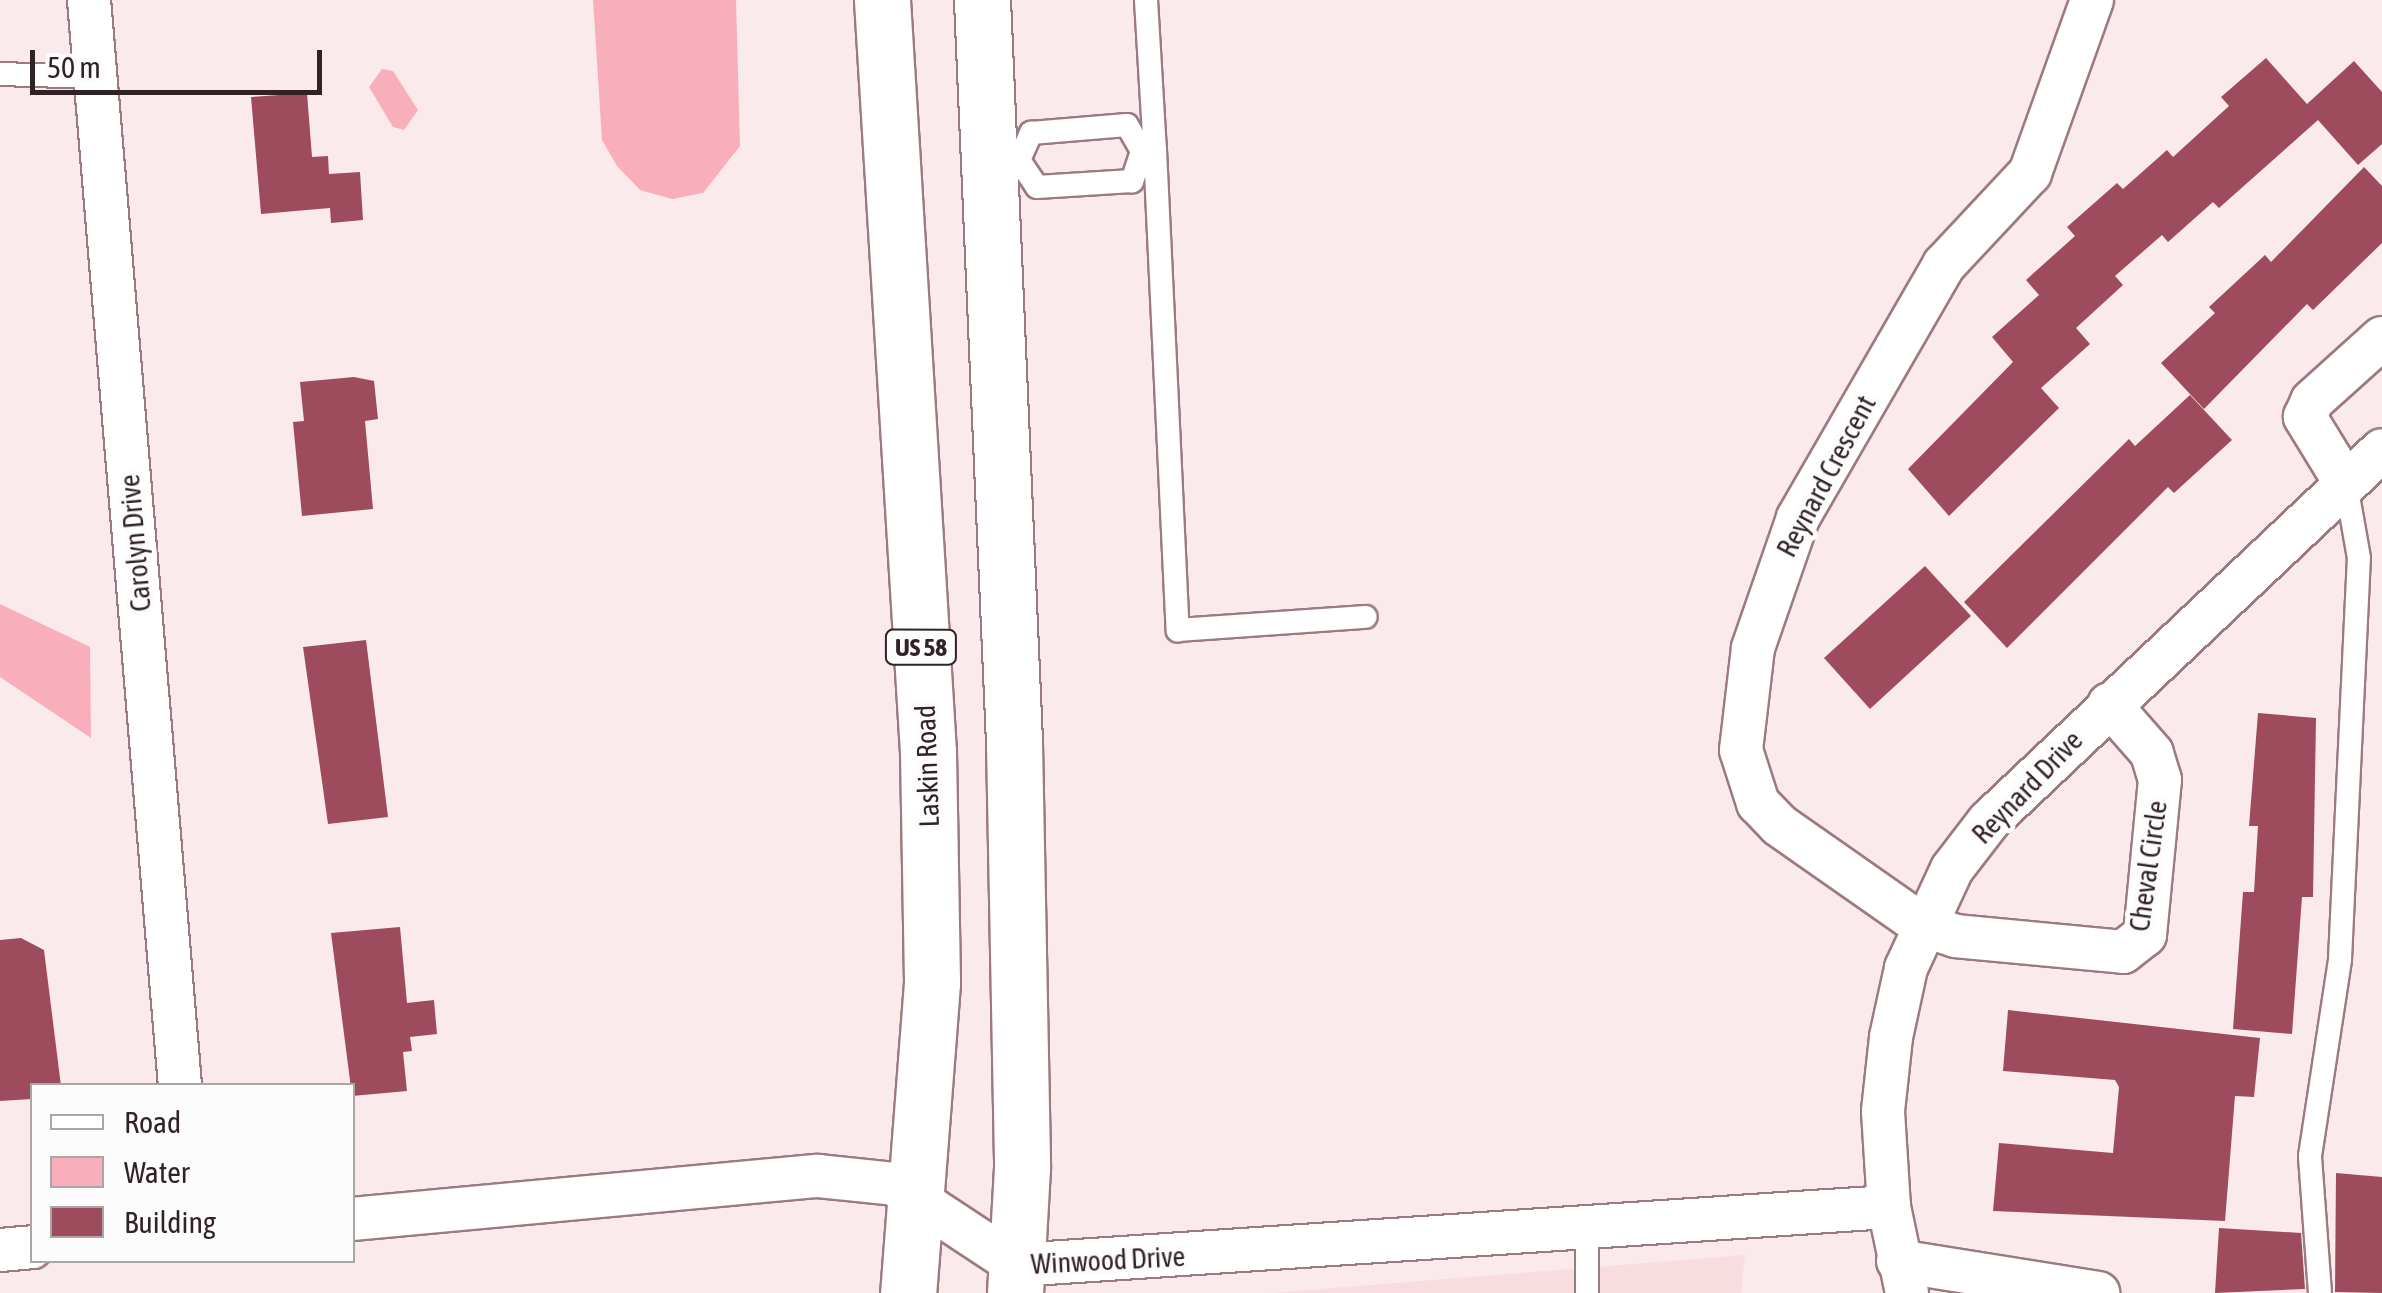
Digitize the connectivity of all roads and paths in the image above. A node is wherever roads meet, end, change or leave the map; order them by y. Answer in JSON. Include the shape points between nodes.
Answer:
{"nodes":[{"id":1,"x":89,"y":0,"type":"edge"},
{"id":2,"x":882,"y":0,"type":"edge"},
{"id":3,"x":982,"y":0,"type":"edge"},
{"id":4,"x":1146,"y":0,"type":"edge"},
{"id":5,"x":2092,"y":0,"type":"edge"},
{"id":6,"x":0,"y":74,"type":"edge"},
{"id":7,"x":96,"y":77,"type":"junction"},
{"id":8,"x":1148,"y":150,"type":"junction"},
{"id":9,"x":1004,"y":160,"type":"junction"},
{"id":10,"x":2382,"y":338,"type":"edge"},
{"id":11,"x":2382,"y":450,"type":"edge"},
{"id":12,"x":2346,"y":484,"type":"junction"},
{"id":13,"x":1366,"y":616,"type":"dead end"},
{"id":14,"x":2110,"y":704,"type":"junction"},
{"id":15,"x":1922,"y":925,"type":"junction"},
{"id":16,"x":180,"y":1083,"type":"edge"},
{"id":17,"x":916,"y":1195,"type":"junction"},
{"id":18,"x":1889,"y":1207,"type":"junction"},
{"id":19,"x":355,"y":1219,"type":"edge"},
{"id":20,"x":1586,"y":1224,"type":"junction"},
{"id":21,"x":30,"y":1247,"type":"edge"},
{"id":22,"x":0,"y":1250,"type":"edge"},
{"id":23,"x":1902,"y":1277,"type":"edge"},
{"id":24,"x":1016,"y":1279,"type":"edge"},
{"id":25,"x":908,"y":1293,"type":"edge"},
{"id":26,"x":1587,"y":1293,"type":"edge"},
{"id":27,"x":2098,"y":1293,"type":"edge"},
{"id":28,"x":2320,"y":1293,"type":"edge"}],
"edges":[{"from":1,"to":7,"type":"street","name":"Carolyn Drive"},
{"from":2,"to":17,"type":"main road","name":"Laskin Road","number":"US 58","via":[[928,752],[932,982]]},
{"from":3,"to":9,"type":"main road"},
{"from":4,"to":8,"type":"lane"},
{"from":5,"to":15,"type":"street","name":"Reynard Crescent","via":[[2030,172],[1944,266],[1913,316],[1798,518],[1753,648],[1740,750],[1758,802]]},
{"from":6,"to":7,"type":"lane"},
{"from":7,"to":16,"type":"street","name":"Carolyn Drive"},
{"from":8,"to":9,"type":"lane","via":[[1126,126],[1109,127],[1031,133]]},
{"from":8,"to":9,"type":"lane","via":[[1132,180],[1113,182],[1037,187]]},
{"from":8,"to":13,"type":"lane","via":[[1178,630]]},
{"from":9,"to":24,"type":"main road"},
{"from":10,"to":12,"type":"street","via":[[2312,401],[2306,416]]},
{"from":11,"to":12,"type":"street","name":"Reynard Drive"},
{"from":12,"to":14,"type":"street","name":"Reynard Drive"},
{"from":12,"to":28,"type":"lane","via":[[2359,558],[2340,958],[2310,1156]]},
{"from":14,"to":15,"type":"street","name":"Reynard Drive","via":[[1989,821]]},
{"from":14,"to":15,"type":"street","name":"Cheval Circle","via":[[2146,743],[2160,780],[2137,945],[2123,952],[2086,949],[1955,936]]},
{"from":15,"to":18,"type":"street","name":"Reynard Drive","via":[[1891,1037],[1883,1111]]},
{"from":17,"to":19,"type":"street","name":"Winwood Drive","via":[[894,1184],[818,1176]]},
{"from":17,"to":24,"type":"street","name":"Winwood Drive"},
{"from":17,"to":25,"type":"main road","name":"Laskin Road","number":"US 58"},
{"from":18,"to":20,"type":"street","name":"Winwood Drive"},
{"from":18,"to":23,"type":"street","name":"Reynard Drive"},
{"from":20,"to":24,"type":"street","name":"Winwood Drive"},
{"from":20,"to":26,"type":"lane"},
{"from":21,"to":22,"type":"street"},
{"from":23,"to":27,"type":"street"}]}
